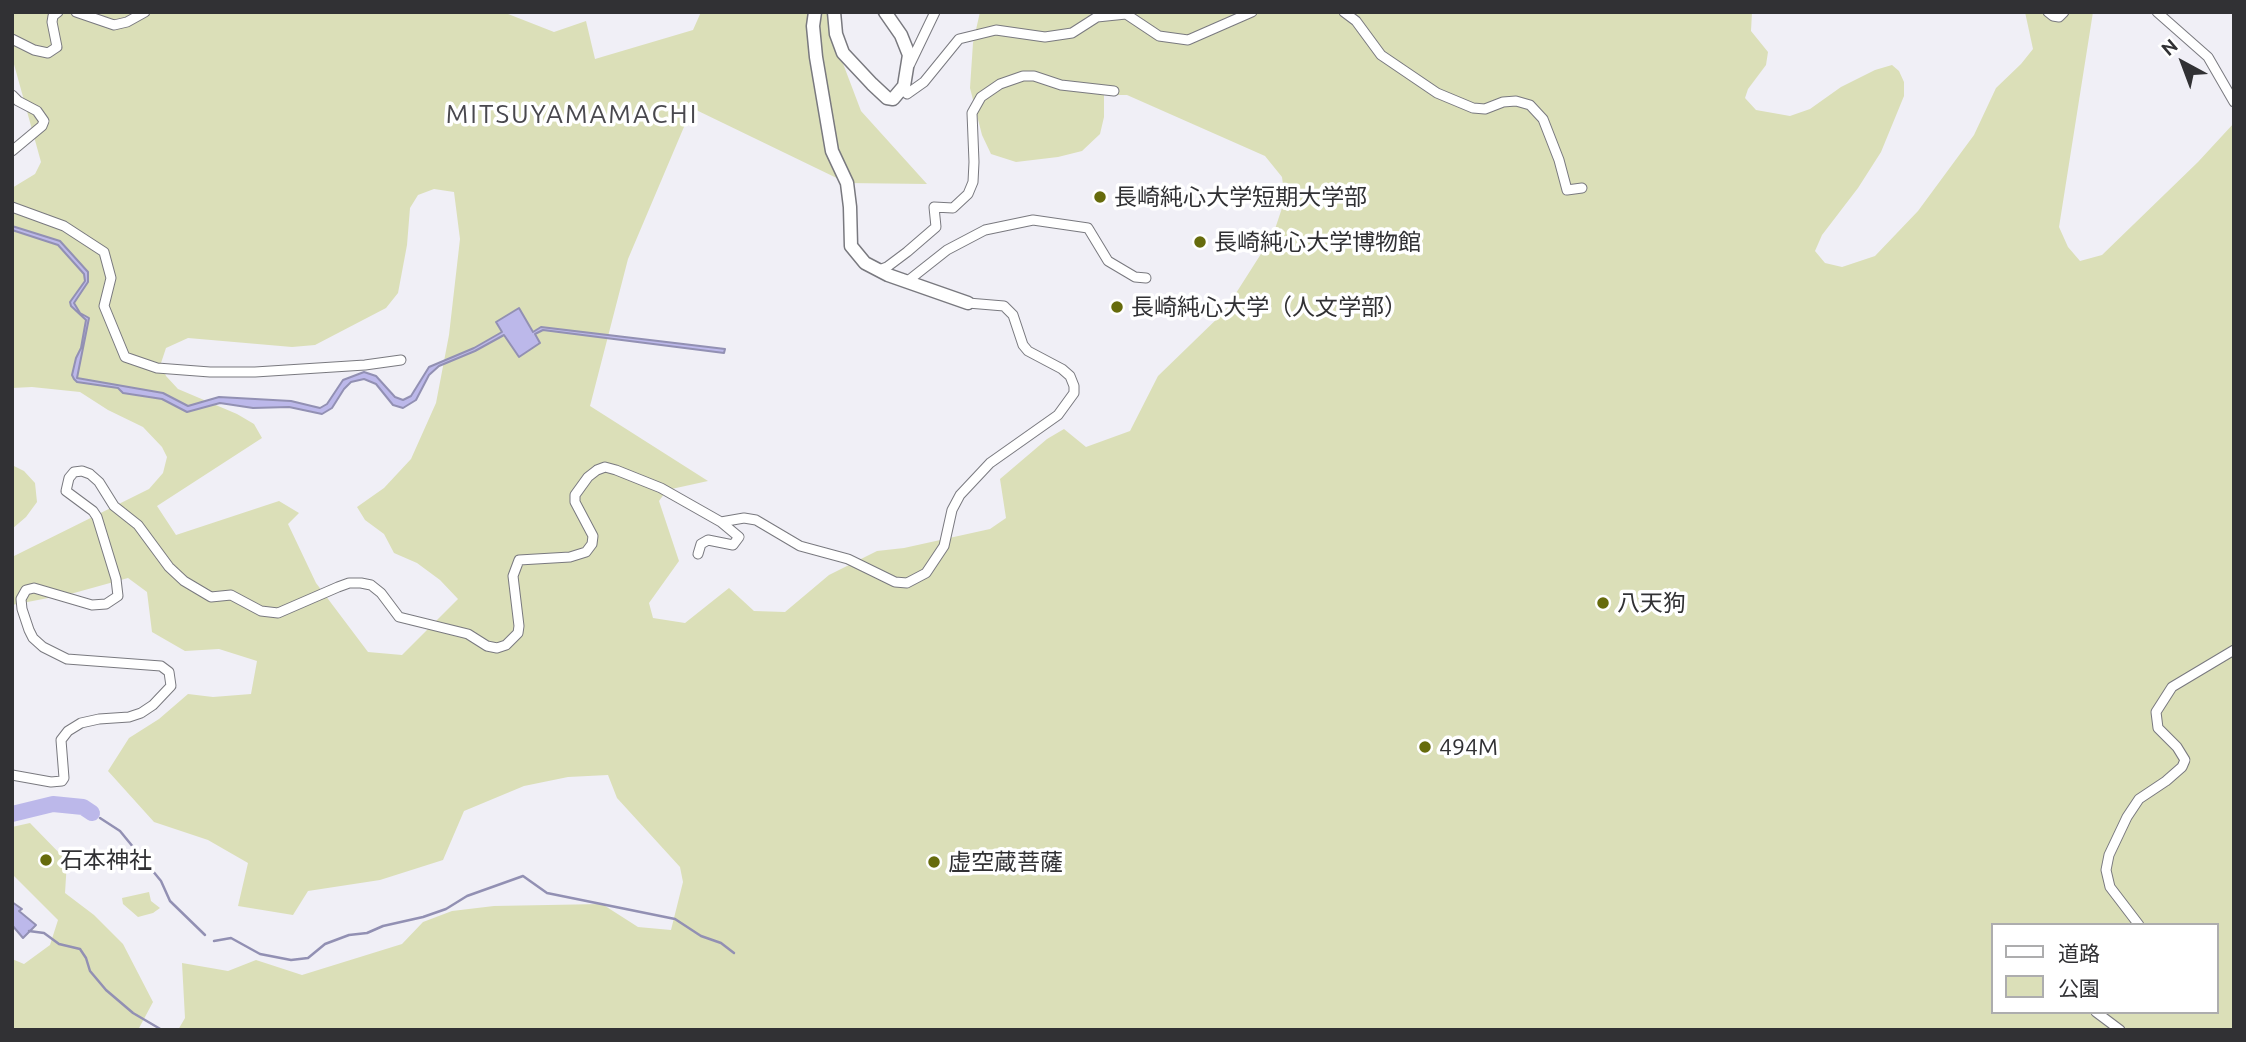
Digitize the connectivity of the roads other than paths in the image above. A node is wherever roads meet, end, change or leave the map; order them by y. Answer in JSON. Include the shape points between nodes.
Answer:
{"nodes":[{"id":1,"x":58,"y":12,"type":"edge"},
{"id":2,"x":76,"y":12,"type":"edge"},
{"id":3,"x":145,"y":12,"type":"edge"},
{"id":4,"x":815,"y":12,"type":"edge"},
{"id":5,"x":834,"y":12,"type":"edge"},
{"id":6,"x":885,"y":12,"type":"edge"},
{"id":7,"x":935,"y":12,"type":"edge"},
{"id":8,"x":1252,"y":12,"type":"edge"},
{"id":9,"x":1344,"y":12,"type":"edge"},
{"id":10,"x":2048,"y":12,"type":"edge"},
{"id":11,"x":2064,"y":12,"type":"edge"},
{"id":12,"x":2157,"y":12,"type":"edge"},
{"id":13,"x":12,"y":38,"type":"edge"},
{"id":14,"x":907,"y":70,"type":"junction"},
{"id":15,"x":904,"y":86,"type":"junction"},
{"id":16,"x":1114,"y":91,"type":"dead end"},
{"id":17,"x":12,"y":95,"type":"edge"},
{"id":18,"x":2234,"y":102,"type":"edge"},
{"id":19,"x":12,"y":151,"type":"edge"},
{"id":20,"x":1582,"y":188,"type":"dead end"},
{"id":21,"x":12,"y":207,"type":"edge"},
{"id":22,"x":878,"y":270,"type":"junction"},
{"id":23,"x":1146,"y":278,"type":"dead end"},
{"id":24,"x":909,"y":280,"type":"junction"},
{"id":25,"x":968,"y":303,"type":"joint"},
{"id":26,"x":401,"y":360,"type":"dead end"},
{"id":27,"x":720,"y":522,"type":"junction"},
{"id":28,"x":698,"y":554,"type":"dead end"},
{"id":29,"x":2234,"y":650,"type":"edge"},
{"id":30,"x":12,"y":775,"type":"edge"},
{"id":31,"x":2137,"y":923,"type":"edge"},
{"id":32,"x":2099,"y":1014,"type":"edge"},
{"id":33,"x":2120,"y":1030,"type":"edge"}],
"edges":[{"from":1,"to":13,"type":"street","via":[[52,22],[57,47],[48,53]]},
{"from":2,"to":3,"type":"street","via":[[114,25]]},
{"from":4,"to":22,"type":"street","via":[[816,57],[832,151],[847,183],[849,242]]},
{"from":5,"to":15,"type":"street","via":[[838,45],[865,76],[887,98],[893,99]]},
{"from":6,"to":14,"type":"street","via":[[906,46]]},
{"from":7,"to":14,"type":"street"},
{"from":8,"to":15,"type":"street","via":[[1188,40],[1159,36],[1126,14],[1097,16],[1072,33],[1045,37],[996,30],[960,39],[924,82],[907,94]]},
{"from":9,"to":20,"type":"street","via":[[1356,20],[1381,55],[1437,93],[1473,108],[1516,101],[1530,105],[1543,119],[1567,190]]},
{"from":10,"to":11,"type":"street","via":[[2059,17]]},
{"from":12,"to":18,"type":"street","via":[[2208,57]]},
{"from":14,"to":15,"type":"street"},
{"from":16,"to":22,"type":"street","via":[[1023,76],[981,97],[972,113],[974,162],[968,194],[953,208],[934,207],[936,227]]},
{"from":17,"to":19,"type":"street","via":[[44,121]]},
{"from":21,"to":26,"type":"street","via":[[64,226],[104,252],[111,278],[104,306],[125,357],[158,368],[210,372]]},
{"from":22,"to":24,"type":"street"},
{"from":23,"to":24,"type":"street","via":[[1135,277],[1108,261],[1087,228],[1033,220],[985,230],[947,250]]},
{"from":24,"to":25,"type":"street"},
{"from":25,"to":27,"type":"street","via":[[1004,306],[1013,315],[1023,345],[1070,376],[1074,393],[1058,415],[990,463],[960,495],[944,546],[926,573],[907,583],[895,582],[848,559],[800,546],[756,520]]},
{"from":27,"to":28,"type":"street","via":[[739,537],[737,542],[708,540]]},
{"from":27,"to":30,"type":"street","via":[[636,477],[605,467],[597,470],[575,495],[593,536],[592,544],[586,552],[570,557],[519,560],[513,576],[519,626],[512,640],[497,648],[468,634],[399,617],[381,593],[361,583],[349,583],[278,613],[261,611],[231,595],[211,597],[169,566],[138,525],[114,506],[99,482],[90,474],[74,472],[66,491],[97,517],[118,596],[106,604],[92,605],[34,588],[26,590],[21,599],[29,630],[43,647],[67,659],[161,666],[169,672],[171,687],[141,713],[81,723],[68,731],[61,740],[62,781]]},
{"from":29,"to":31,"type":"street","via":[[2172,687],[2156,712],[2158,729],[2185,760],[2166,781],[2139,799],[2109,855],[2106,870],[2110,887]]},
{"from":32,"to":33,"type":"street"}]}
